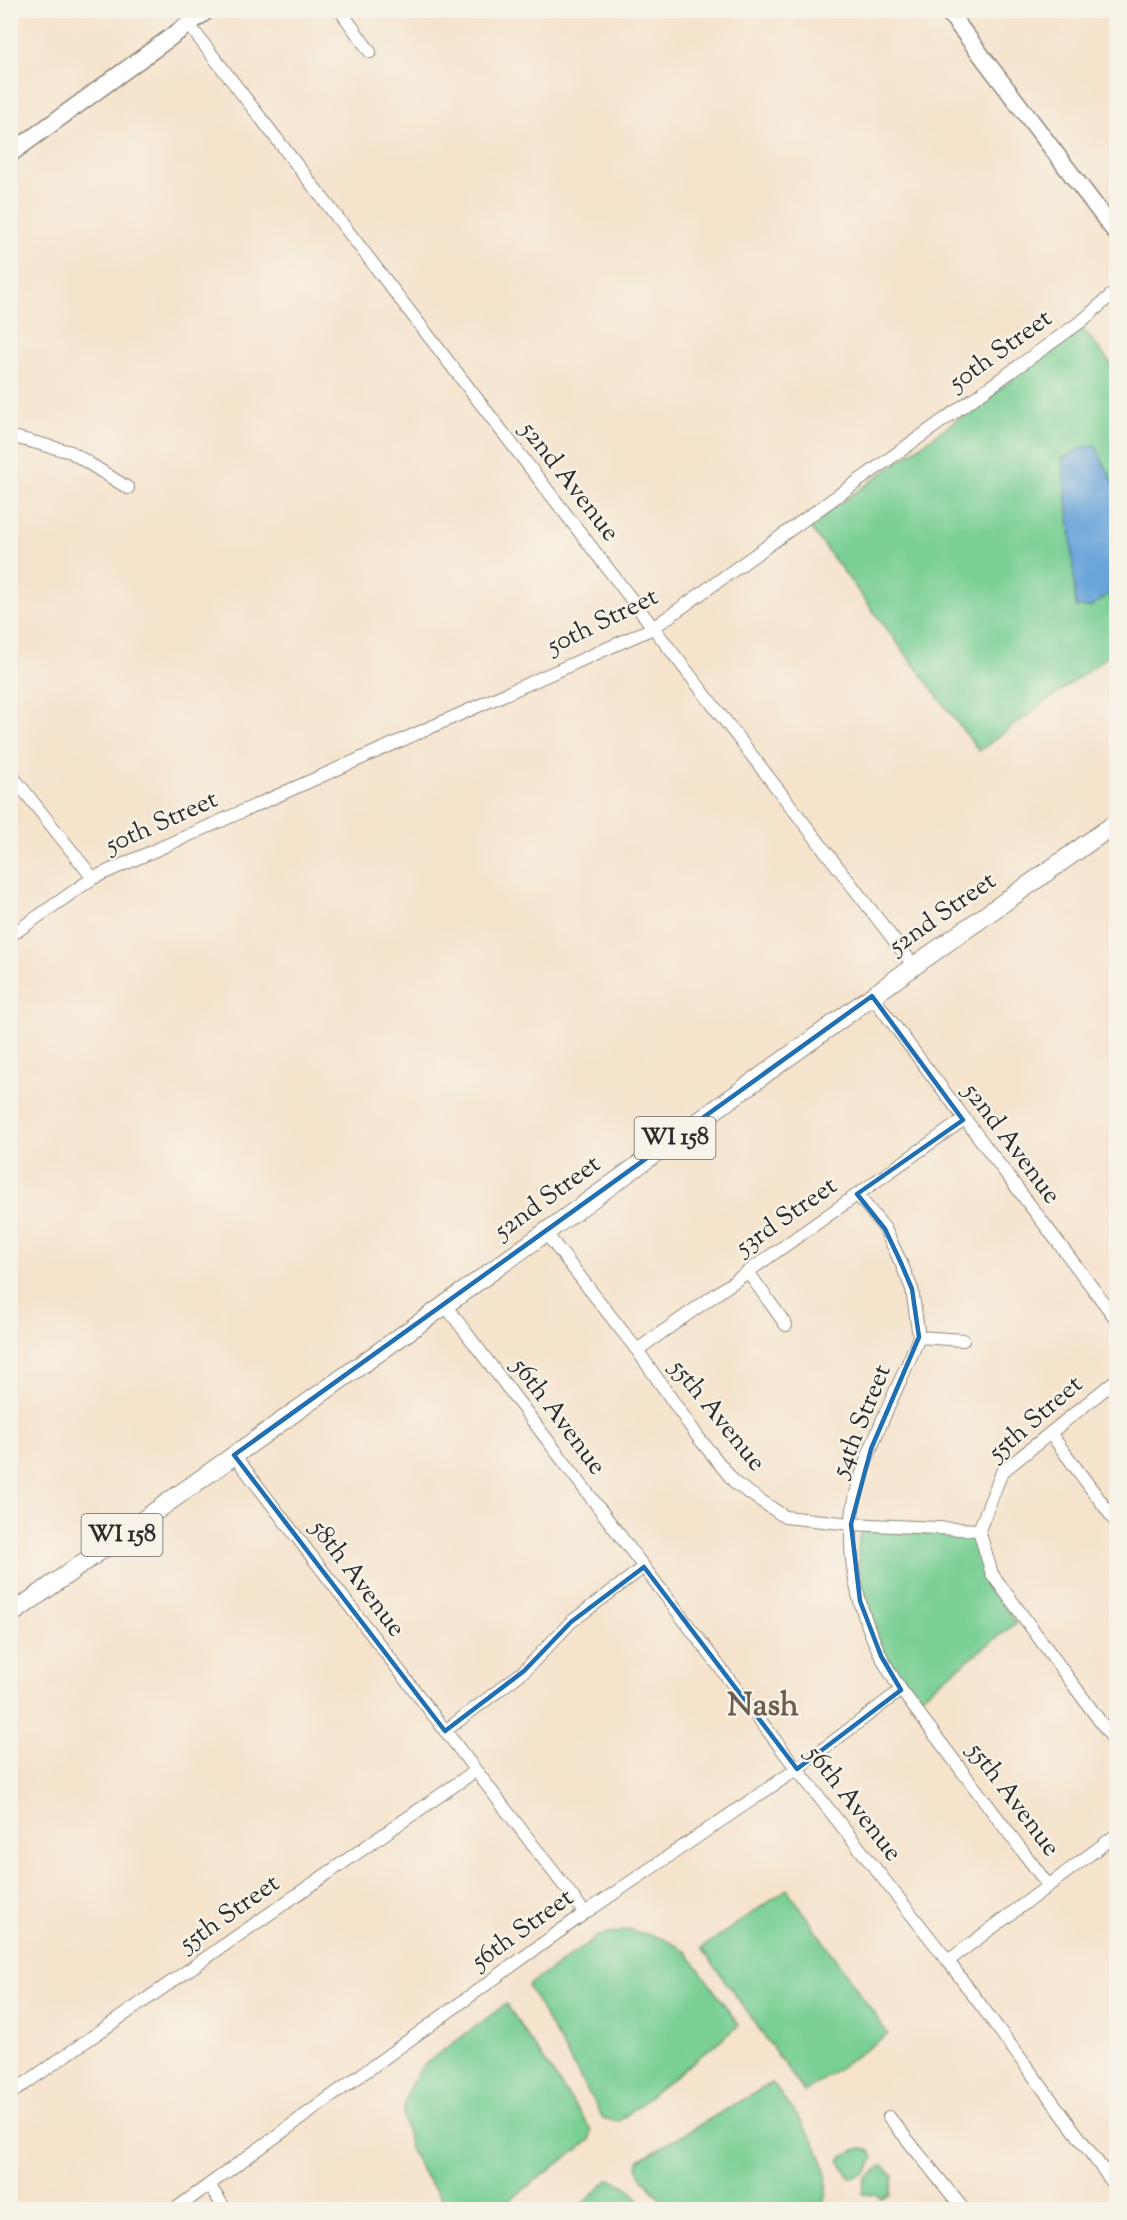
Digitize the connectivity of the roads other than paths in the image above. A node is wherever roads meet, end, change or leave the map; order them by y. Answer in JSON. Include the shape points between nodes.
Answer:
{"nodes":[{"id":1,"x":208,"y":10,"type":"edge"},
{"id":2,"x":340,"y":10,"type":"edge"},
{"id":3,"x":947,"y":10,"type":"edge"},
{"id":4,"x":189,"y":25,"type":"junction"},
{"id":5,"x":370,"y":52,"type":"dead end"},
{"id":6,"x":10,"y":154,"type":"edge"},
{"id":7,"x":1116,"y":233,"type":"edge"},
{"id":8,"x":1116,"y":291,"type":"edge"},
{"id":9,"x":10,"y":436,"type":"edge"},
{"id":10,"x":128,"y":488,"type":"dead end"},
{"id":11,"x":653,"y":628,"type":"junction"},
{"id":12,"x":10,"y":773,"type":"edge"},
{"id":13,"x":1116,"y":823,"type":"edge"},
{"id":14,"x":93,"y":879,"type":"junction"},
{"id":15,"x":10,"y":936,"type":"edge"},
{"id":16,"x":914,"y":966,"type":"junction"},
{"id":17,"x":872,"y":996,"type":"junction"},
{"id":18,"x":963,"y":1119,"type":"junction"},
{"id":19,"x":857,"y":1194,"type":"junction"},
{"id":20,"x":545,"y":1232,"type":"junction"},
{"id":21,"x":748,"y":1272,"type":"junction"},
{"id":22,"x":444,"y":1305,"type":"junction"},
{"id":23,"x":1116,"y":1319,"type":"edge"},
{"id":24,"x":786,"y":1325,"type":"dead end"},
{"id":25,"x":920,"y":1337,"type":"junction"},
{"id":26,"x":963,"y":1340,"type":"dead end"},
{"id":27,"x":637,"y":1350,"type":"junction"},
{"id":28,"x":1116,"y":1380,"type":"edge"},
{"id":29,"x":1050,"y":1433,"type":"junction"},
{"id":30,"x":234,"y":1455,"type":"junction"},
{"id":31,"x":1116,"y":1522,"type":"edge"},
{"id":32,"x":851,"y":1524,"type":"junction"},
{"id":33,"x":979,"y":1530,"type":"junction"},
{"id":34,"x":644,"y":1567,"type":"junction"},
{"id":35,"x":10,"y":1615,"type":"edge"},
{"id":36,"x":901,"y":1690,"type":"junction"},
{"id":37,"x":445,"y":1731,"type":"junction"},
{"id":38,"x":1116,"y":1743,"type":"edge"},
{"id":39,"x":797,"y":1769,"type":"junction"},
{"id":40,"x":475,"y":1771,"type":"junction"},
{"id":41,"x":1116,"y":1835,"type":"edge"},
{"id":42,"x":1048,"y":1885,"type":"junction"},
{"id":43,"x":585,"y":1913,"type":"junction"},
{"id":44,"x":948,"y":1961,"type":"junction"},
{"id":45,"x":10,"y":2094,"type":"edge"},
{"id":46,"x":889,"y":2116,"type":"dead end"},
{"id":47,"x":209,"y":2185,"type":"junction"},
{"id":48,"x":1116,"y":2187,"type":"edge"},
{"id":49,"x":174,"y":2210,"type":"edge"},
{"id":50,"x":226,"y":2210,"type":"edge"},
{"id":51,"x":964,"y":2210,"type":"edge"}],
"edges":[{"from":1,"to":4,"type":"street"},
{"from":2,"to":5,"type":"street"},
{"from":3,"to":7,"type":"street"},
{"from":4,"to":6,"type":"street"},
{"from":4,"to":11,"type":"street","name":"52nd Avenue"},
{"from":8,"to":11,"type":"street","name":"50th Street","via":[[1083,320]]},
{"from":9,"to":10,"type":"street","via":[[70,452]]},
{"from":11,"to":14,"type":"street","name":"50th Street"},
{"from":11,"to":16,"type":"street","name":"52nd Avenue"},
{"from":12,"to":14,"type":"street"},
{"from":13,"to":16,"type":"main road","name":"52nd Street","number":"WI 158"},
{"from":14,"to":15,"type":"street","name":"50th Street"},
{"from":16,"to":17,"type":"main road","name":"52nd Street","number":"WI 158"},
{"from":17,"to":18,"type":"street","name":"52nd Avenue"},
{"from":17,"to":20,"type":"main road","name":"52nd Street","number":"WI 158"},
{"from":18,"to":19,"type":"street","name":"53rd Street"},
{"from":18,"to":23,"type":"street","name":"52nd Avenue"},
{"from":19,"to":21,"type":"street","name":"53rd Street"},
{"from":19,"to":25,"type":"street","via":[[885,1229],[905,1272]]},
{"from":20,"to":22,"type":"main road","name":"52nd Street","number":"WI 158"},
{"from":20,"to":27,"type":"street","name":"55th Avenue"},
{"from":21,"to":24,"type":"street"},
{"from":21,"to":27,"type":"street","name":"53rd Street"},
{"from":22,"to":30,"type":"main road","name":"52nd Street","number":"WI 158"},
{"from":22,"to":34,"type":"street","name":"56th Avenue"},
{"from":25,"to":26,"type":"street"},
{"from":25,"to":32,"type":"street","name":"54th Street","via":[[872,1449],[856,1495]]},
{"from":27,"to":32,"type":"street","name":"55th Avenue","via":[[736,1484],[785,1517]]},
{"from":28,"to":29,"type":"street","name":"55th Street"},
{"from":29,"to":31,"type":"street"},
{"from":29,"to":33,"type":"street","name":"55th Street","via":[[1002,1472]]},
{"from":30,"to":35,"type":"main road","name":"52nd Street","number":"WI 158"},
{"from":30,"to":37,"type":"street","name":"58th Avenue"},
{"from":32,"to":33,"type":"street"},
{"from":32,"to":36,"type":"street","name":"55th Avenue","via":[[860,1601],[881,1656]]},
{"from":33,"to":38,"type":"street","via":[[992,1574]]},
{"from":34,"to":37,"type":"street","via":[[571,1622],[494,1696]]},
{"from":34,"to":39,"type":"street","name":"56th Avenue"},
{"from":36,"to":39,"type":"street","name":"56th Street"},
{"from":36,"to":42,"type":"street","name":"55th Avenue"},
{"from":37,"to":40,"type":"street","name":"58th Avenue"},
{"from":39,"to":43,"type":"street","name":"56th Street"},
{"from":39,"to":44,"type":"street","name":"56th Avenue"},
{"from":40,"to":43,"type":"street","name":"58th Avenue"},
{"from":40,"to":45,"type":"street","name":"55th Street"},
{"from":41,"to":42,"type":"street"},
{"from":42,"to":44,"type":"street"},
{"from":43,"to":47,"type":"street","name":"56th Street"},
{"from":44,"to":48,"type":"street","name":"56th Avenue"},
{"from":46,"to":51,"type":"street"},
{"from":47,"to":49,"type":"street","name":"56th Street"},
{"from":47,"to":50,"type":"street"}]}
